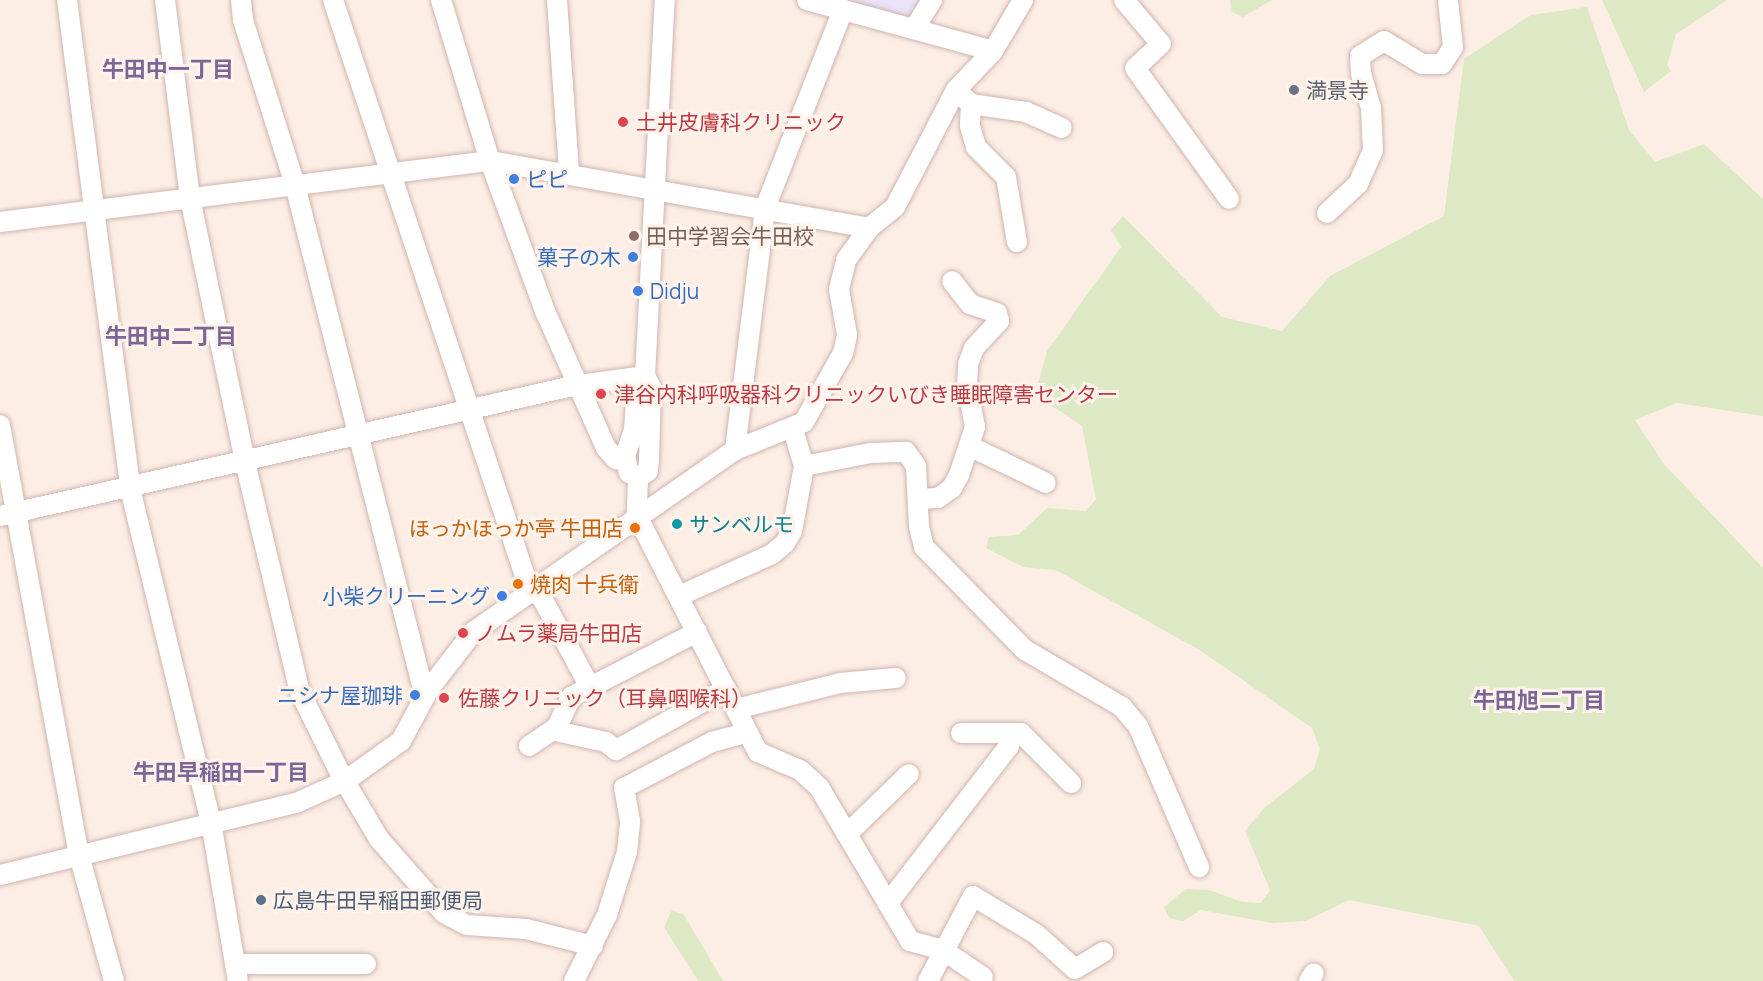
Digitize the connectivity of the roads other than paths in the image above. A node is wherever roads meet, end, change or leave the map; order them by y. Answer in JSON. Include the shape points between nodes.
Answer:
{"nodes":[{"id":1,"x":67,"y":0,"type":"edge"},
{"id":2,"x":165,"y":0,"type":"edge"},
{"id":3,"x":241,"y":0,"type":"edge"},
{"id":4,"x":333,"y":0,"type":"edge"},
{"id":5,"x":441,"y":0,"type":"edge"},
{"id":6,"x":557,"y":0,"type":"edge"},
{"id":7,"x":665,"y":0,"type":"edge"},
{"id":8,"x":807,"y":0,"type":"edge"},
{"id":9,"x":932,"y":0,"type":"edge"},
{"id":10,"x":1023,"y":0,"type":"edge"},
{"id":11,"x":1124,"y":0,"type":"edge"},
{"id":12,"x":1448,"y":0,"type":"edge"},
{"id":13,"x":843,"y":10,"type":"junction"},
{"id":14,"x":914,"y":29,"type":"junction"},
{"id":15,"x":993,"y":51,"type":"junction"},
{"id":16,"x":956,"y":90,"type":"junction"},
{"id":17,"x":971,"y":104,"type":"junction"},
{"id":18,"x":1062,"y":128,"type":"dead end"},
{"id":19,"x":490,"y":161,"type":"junction"},
{"id":20,"x":569,"y":173,"type":"junction"},
{"id":21,"x":391,"y":174,"type":"junction"},
{"id":22,"x":295,"y":185,"type":"junction"},
{"id":23,"x":655,"y":189,"type":"junction"},
{"id":24,"x":190,"y":198,"type":"junction"},
{"id":25,"x":1229,"y":199,"type":"dead end"},
{"id":26,"x":765,"y":208,"type":"junction"},
{"id":27,"x":93,"y":210,"type":"junction"},
{"id":28,"x":1327,"y":213,"type":"dead end"},
{"id":29,"x":0,"y":222,"type":"edge"},
{"id":30,"x":869,"y":228,"type":"junction"},
{"id":31,"x":1017,"y":242,"type":"dead end"},
{"id":32,"x":952,"y":280,"type":"dead end"},
{"id":33,"x":645,"y":376,"type":"junction"},
{"id":34,"x":577,"y":385,"type":"junction"},
{"id":35,"x":468,"y":410,"type":"junction"},
{"id":36,"x":0,"y":425,"type":"edge"},
{"id":37,"x":793,"y":430,"type":"junction"},
{"id":38,"x":359,"y":435,"type":"junction"},
{"id":39,"x":969,"y":446,"type":"junction"},
{"id":40,"x":735,"y":450,"type":"junction"},
{"id":41,"x":625,"y":461,"type":"junction"},
{"id":42,"x":245,"y":462,"type":"junction"},
{"id":43,"x":804,"y":466,"type":"junction"},
{"id":44,"x":638,"y":478,"type":"junction"},
{"id":45,"x":1046,"y":483,"type":"dead end"},
{"id":46,"x":130,"y":488,"type":"junction"},
{"id":47,"x":918,"y":499,"type":"junction"},
{"id":48,"x":7,"y":515,"type":"edge"},
{"id":49,"x":637,"y":516,"type":"junction"},
{"id":50,"x":535,"y":593,"type":"junction"},
{"id":51,"x":679,"y":596,"type":"junction"},
{"id":52,"x":697,"y":632,"type":"junction"},
{"id":53,"x":896,"y":678,"type":"dead end"},
{"id":54,"x":590,"y":687,"type":"junction"},
{"id":55,"x":429,"y":689,"type":"junction"},
{"id":56,"x":726,"y":689,"type":"junction"},
{"id":57,"x":736,"y":709,"type":"junction"},
{"id":58,"x":557,"y":727,"type":"junction"},
{"id":59,"x":961,"y":732,"type":"dead end"},
{"id":60,"x":746,"y":733,"type":"junction"},
{"id":61,"x":1012,"y":733,"type":"junction"},
{"id":62,"x":529,"y":746,"type":"dead end"},
{"id":63,"x":909,"y":774,"type":"dead end"},
{"id":64,"x":345,"y":781,"type":"junction"},
{"id":65,"x":1071,"y":783,"type":"dead end"},
{"id":66,"x":211,"y":822,"type":"junction"},
{"id":67,"x":847,"y":834,"type":"junction"},
{"id":68,"x":79,"y":855,"type":"junction"},
{"id":69,"x":1199,"y":867,"type":"dead end"},
{"id":70,"x":0,"y":875,"type":"edge"},
{"id":71,"x":888,"y":903,"type":"junction"},
{"id":72,"x":592,"y":946,"type":"junction"},
{"id":73,"x":943,"y":950,"type":"junction"},
{"id":74,"x":1103,"y":952,"type":"dead end"},
{"id":75,"x":366,"y":964,"type":"dead end"},
{"id":76,"x":236,"y":973,"type":"edge"},
{"id":77,"x":983,"y":977,"type":"dead end"},
{"id":78,"x":114,"y":981,"type":"edge"},
{"id":79,"x":574,"y":981,"type":"edge"},
{"id":80,"x":928,"y":981,"type":"edge"}],
"edges":[{"from":1,"to":27,"type":"street"},
{"from":2,"to":24,"type":"street"},
{"from":3,"to":22,"type":"street","via":[[243,20]]},
{"from":4,"to":21,"type":"street"},
{"from":5,"to":19,"type":"street"},
{"from":6,"to":20,"type":"street"},
{"from":7,"to":23,"type":"street"},
{"from":8,"to":13,"type":"street"},
{"from":9,"to":14,"type":"street"},
{"from":10,"to":15,"type":"street"},
{"from":11,"to":25,"type":"street","via":[[1161,44],[1136,68]]},
{"from":12,"to":28,"type":"street","via":[[1453,47],[1442,64],[1422,64],[1384,41],[1360,56],[1371,108],[1372,151],[1359,184]]},
{"from":13,"to":14,"type":"street"},
{"from":13,"to":26,"type":"street"},
{"from":14,"to":15,"type":"street"},
{"from":15,"to":16,"type":"street"},
{"from":16,"to":17,"type":"street"},
{"from":16,"to":30,"type":"street","via":[[895,207]]},
{"from":17,"to":18,"type":"street","via":[[1026,112]]},
{"from":17,"to":31,"type":"street","via":[[970,126],[976,147],[1006,177]]},
{"from":19,"to":20,"type":"street"},
{"from":19,"to":21,"type":"street"},
{"from":19,"to":34,"type":"street","via":[[544,311]]},
{"from":20,"to":23,"type":"street"},
{"from":21,"to":22,"type":"street"},
{"from":21,"to":35,"type":"street"},
{"from":22,"to":24,"type":"street"},
{"from":22,"to":38,"type":"street"},
{"from":23,"to":26,"type":"street"},
{"from":23,"to":33,"type":"street"},
{"from":24,"to":27,"type":"street"},
{"from":24,"to":42,"type":"street"},
{"from":26,"to":30,"type":"street"},
{"from":26,"to":40,"type":"street"},
{"from":27,"to":29,"type":"street"},
{"from":27,"to":46,"type":"street"},
{"from":30,"to":37,"type":"street","via":[[846,260],[839,289],[847,335],[843,353],[804,422]]},
{"from":32,"to":39,"type":"street","via":[[970,304],[997,313],[999,321],[974,348],[968,363],[967,386],[975,427]]},
{"from":33,"to":34,"type":"street"},
{"from":33,"to":41,"type":"street","via":[[637,386],[634,430]]},
{"from":33,"to":44,"type":"street","via":[[651,387],[649,460],[648,471]]},
{"from":34,"to":35,"type":"street"},
{"from":34,"to":41,"type":"street","via":[[606,448],[616,459]]},
{"from":35,"to":38,"type":"street"},
{"from":35,"to":50,"type":"street","via":[[528,588]]},
{"from":36,"to":48,"type":"street"},
{"from":37,"to":40,"type":"street"},
{"from":37,"to":43,"type":"street"},
{"from":38,"to":42,"type":"street"},
{"from":38,"to":55,"type":"street","via":[[421,681]]},
{"from":39,"to":45,"type":"street"},
{"from":39,"to":47,"type":"street","via":[[952,488],[938,498]]},
{"from":40,"to":49,"type":"street"},
{"from":41,"to":44,"type":"street","via":[[628,473]]},
{"from":42,"to":46,"type":"street"},
{"from":42,"to":64,"type":"street","via":[[300,692]]},
{"from":43,"to":47,"type":"street","via":[[870,453],[906,452],[916,466]]},
{"from":43,"to":51,"type":"street","via":[[792,531],[785,543],[772,554]]},
{"from":44,"to":49,"type":"street"},
{"from":46,"to":48,"type":"street"},
{"from":46,"to":66,"type":"street"},
{"from":47,"to":69,"type":"street","via":[[924,547],[1025,650],[1122,707],[1138,726]]},
{"from":48,"to":68,"type":"street"},
{"from":49,"to":50,"type":"street"},
{"from":49,"to":51,"type":"street"},
{"from":50,"to":54,"type":"street","via":[[542,598]]},
{"from":50,"to":55,"type":"street","via":[[473,632]]},
{"from":51,"to":52,"type":"street"},
{"from":52,"to":54,"type":"street"},
{"from":52,"to":56,"type":"street"},
{"from":53,"to":57,"type":"street","via":[[840,683]]},
{"from":54,"to":58,"type":"street","via":[[571,697]]},
{"from":55,"to":64,"type":"street","via":[[401,741]]},
{"from":56,"to":57,"type":"street"},
{"from":56,"to":58,"type":"street","via":[[616,750],[606,742],[560,732]]},
{"from":57,"to":60,"type":"street"},
{"from":58,"to":62,"type":"street"},
{"from":59,"to":61,"type":"street"},
{"from":60,"to":67,"type":"street","via":[[758,752],[800,770],[819,787]]},
{"from":60,"to":72,"type":"street","via":[[712,742],[624,788],[630,821],[627,852],[607,915]]},
{"from":61,"to":65,"type":"street","via":[[1021,733]]},
{"from":61,"to":71,"type":"street","via":[[1009,746]]},
{"from":63,"to":67,"type":"street"},
{"from":64,"to":66,"type":"street","via":[[296,803]]},
{"from":64,"to":72,"type":"street","via":[[379,839],[444,913],[467,926],[526,929]]},
{"from":66,"to":68,"type":"street"},
{"from":66,"to":76,"type":"street"},
{"from":67,"to":71,"type":"street"},
{"from":68,"to":70,"type":"street"},
{"from":68,"to":78,"type":"street"},
{"from":71,"to":73,"type":"street","via":[[910,941]]},
{"from":72,"to":79,"type":"street"},
{"from":73,"to":74,"type":"street","via":[[973,896],[1036,934],[1075,969]]},
{"from":73,"to":77,"type":"street"},
{"from":73,"to":80,"type":"street"},
{"from":75,"to":76,"type":"street"}]}
